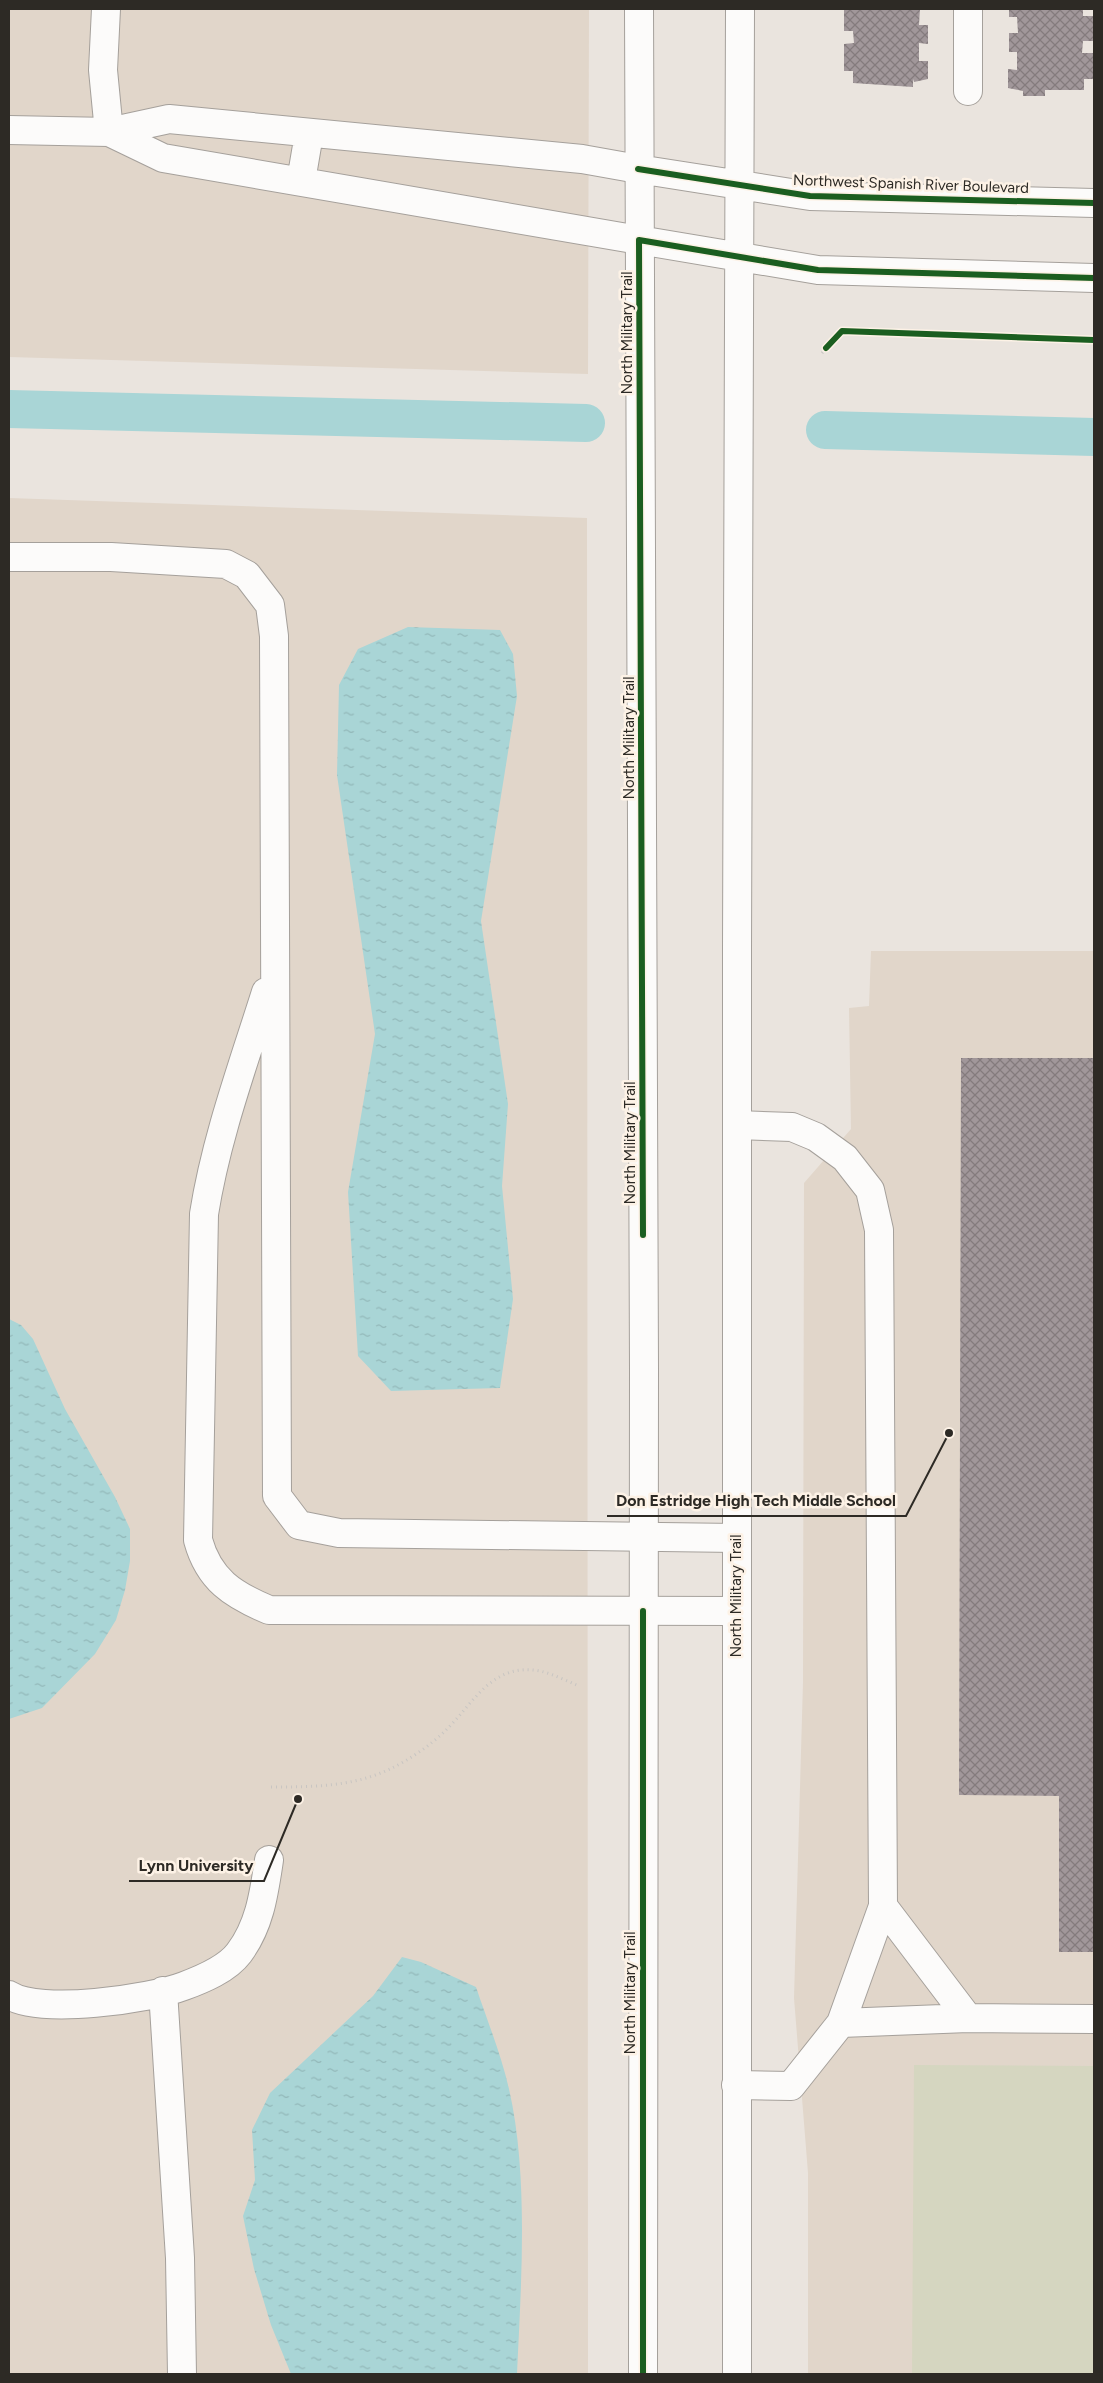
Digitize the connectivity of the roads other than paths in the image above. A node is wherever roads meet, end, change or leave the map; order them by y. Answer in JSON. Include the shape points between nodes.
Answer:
{"nodes":[{"id":1,"x":106,"y":9,"type":"edge"},
{"id":2,"x":639,"y":9,"type":"edge"},
{"id":3,"x":740,"y":9,"type":"edge"},
{"id":4,"x":968,"y":9,"type":"edge"},
{"id":5,"x":968,"y":91,"type":"dead end"},
{"id":6,"x":9,"y":130,"type":"edge"},
{"id":7,"x":109,"y":132,"type":"junction"},
{"id":8,"x":309,"y":134,"type":"junction"},
{"id":9,"x":638,"y":169,"type":"junction"},
{"id":10,"x":301,"y":182,"type":"junction"},
{"id":11,"x":739,"y":184,"type":"junction"},
{"id":12,"x":1094,"y":203,"type":"edge"},
{"id":13,"x":639,"y":240,"type":"junction"},
{"id":14,"x":739,"y":257,"type":"junction"},
{"id":15,"x":1094,"y":278,"type":"edge"},
{"id":16,"x":9,"y":557,"type":"edge"},
{"id":17,"x":274,"y":966,"type":"junction"},
{"id":18,"x":737,"y":1125,"type":"junction"},
{"id":19,"x":644,"y":1537,"type":"junction"},
{"id":20,"x":737,"y":1538,"type":"junction"},
{"id":21,"x":643,"y":1611,"type":"junction"},
{"id":22,"x":736,"y":1611,"type":"junction"},
{"id":23,"x":269,"y":1860,"type":"dead end"},
{"id":24,"x":883,"y":1906,"type":"junction"},
{"id":25,"x":163,"y":1991,"type":"junction"},
{"id":26,"x":9,"y":1995,"type":"edge"},
{"id":27,"x":968,"y":2018,"type":"junction"},
{"id":28,"x":1094,"y":2019,"type":"edge"},
{"id":29,"x":841,"y":2023,"type":"junction"},
{"id":30,"x":736,"y":2086,"type":"junction"},
{"id":31,"x":182,"y":2374,"type":"edge"},
{"id":32,"x":643,"y":2374,"type":"edge"},
{"id":33,"x":737,"y":2374,"type":"edge"}],
"edges":[{"from":1,"to":7,"type":"main road","via":[[104,70]]},
{"from":2,"to":9,"type":"main road","name":"North Military Trail"},
{"from":3,"to":11,"type":"main road","name":"North Military Trail"},
{"from":4,"to":5,"type":"main road"},
{"from":6,"to":7,"type":"main road"},
{"from":7,"to":8,"type":"main road","name":"Northwest Spanish River Boulevard","via":[[169,119]]},
{"from":7,"to":10,"type":"main road","via":[[163,158]]},
{"from":8,"to":9,"type":"main road","name":"Northwest Spanish River Boulevard","via":[[582,159]]},
{"from":8,"to":10,"type":"main road"},
{"from":9,"to":11,"type":"main road","name":"Northwest Spanish River Boulevard"},
{"from":9,"to":13,"type":"main road","name":"North Military Trail"},
{"from":10,"to":13,"type":"main road"},
{"from":11,"to":12,"type":"main road","name":"Northwest Spanish River Boulevard","via":[[810,196]]},
{"from":11,"to":14,"type":"main road","name":"North Military Trail"},
{"from":13,"to":14,"type":"main road"},
{"from":13,"to":19,"type":"main road","name":"North Military Trail"},
{"from":14,"to":15,"type":"main road","via":[[818,270]]},
{"from":14,"to":18,"type":"main road","name":"North Military Trail"},
{"from":16,"to":17,"type":"main road","via":[[111,557],[226,564],[247,575],[270,605],[274,636]]},
{"from":17,"to":19,"type":"main road","via":[[277,1496],[299,1525],[339,1532]]},
{"from":17,"to":21,"type":"main road","via":[[222,1135],[204,1214],[198,1540],[211,1573],[249,1602],[270,1610]]},
{"from":18,"to":20,"type":"main road","name":"North Military Trail"},
{"from":18,"to":24,"type":"main road","via":[[792,1127],[816,1136],[844,1158],[870,1190],[879,1230]]},
{"from":19,"to":20,"type":"main road"},
{"from":19,"to":21,"type":"main road","name":"North Military Trail"},
{"from":20,"to":22,"type":"main road","name":"North Military Trail"},
{"from":21,"to":22,"type":"main road"},
{"from":21,"to":32,"type":"main road","name":"North Military Trail"},
{"from":22,"to":30,"type":"main road","name":"North Military Trail"},
{"from":23,"to":25,"type":"main road","via":[[263,1902],[253,1930],[238,1954],[215,1972],[183,1987]]},
{"from":24,"to":27,"type":"main road"},
{"from":24,"to":29,"type":"main road"},
{"from":25,"to":26,"type":"main road","via":[[94,2002],[43,2005]]},
{"from":25,"to":31,"type":"main road","via":[[180,2248]]},
{"from":27,"to":28,"type":"main road"},
{"from":27,"to":29,"type":"main road"},
{"from":29,"to":30,"type":"main road","via":[[791,2086]]},
{"from":30,"to":33,"type":"main road","name":"North Military Trail"}]}
